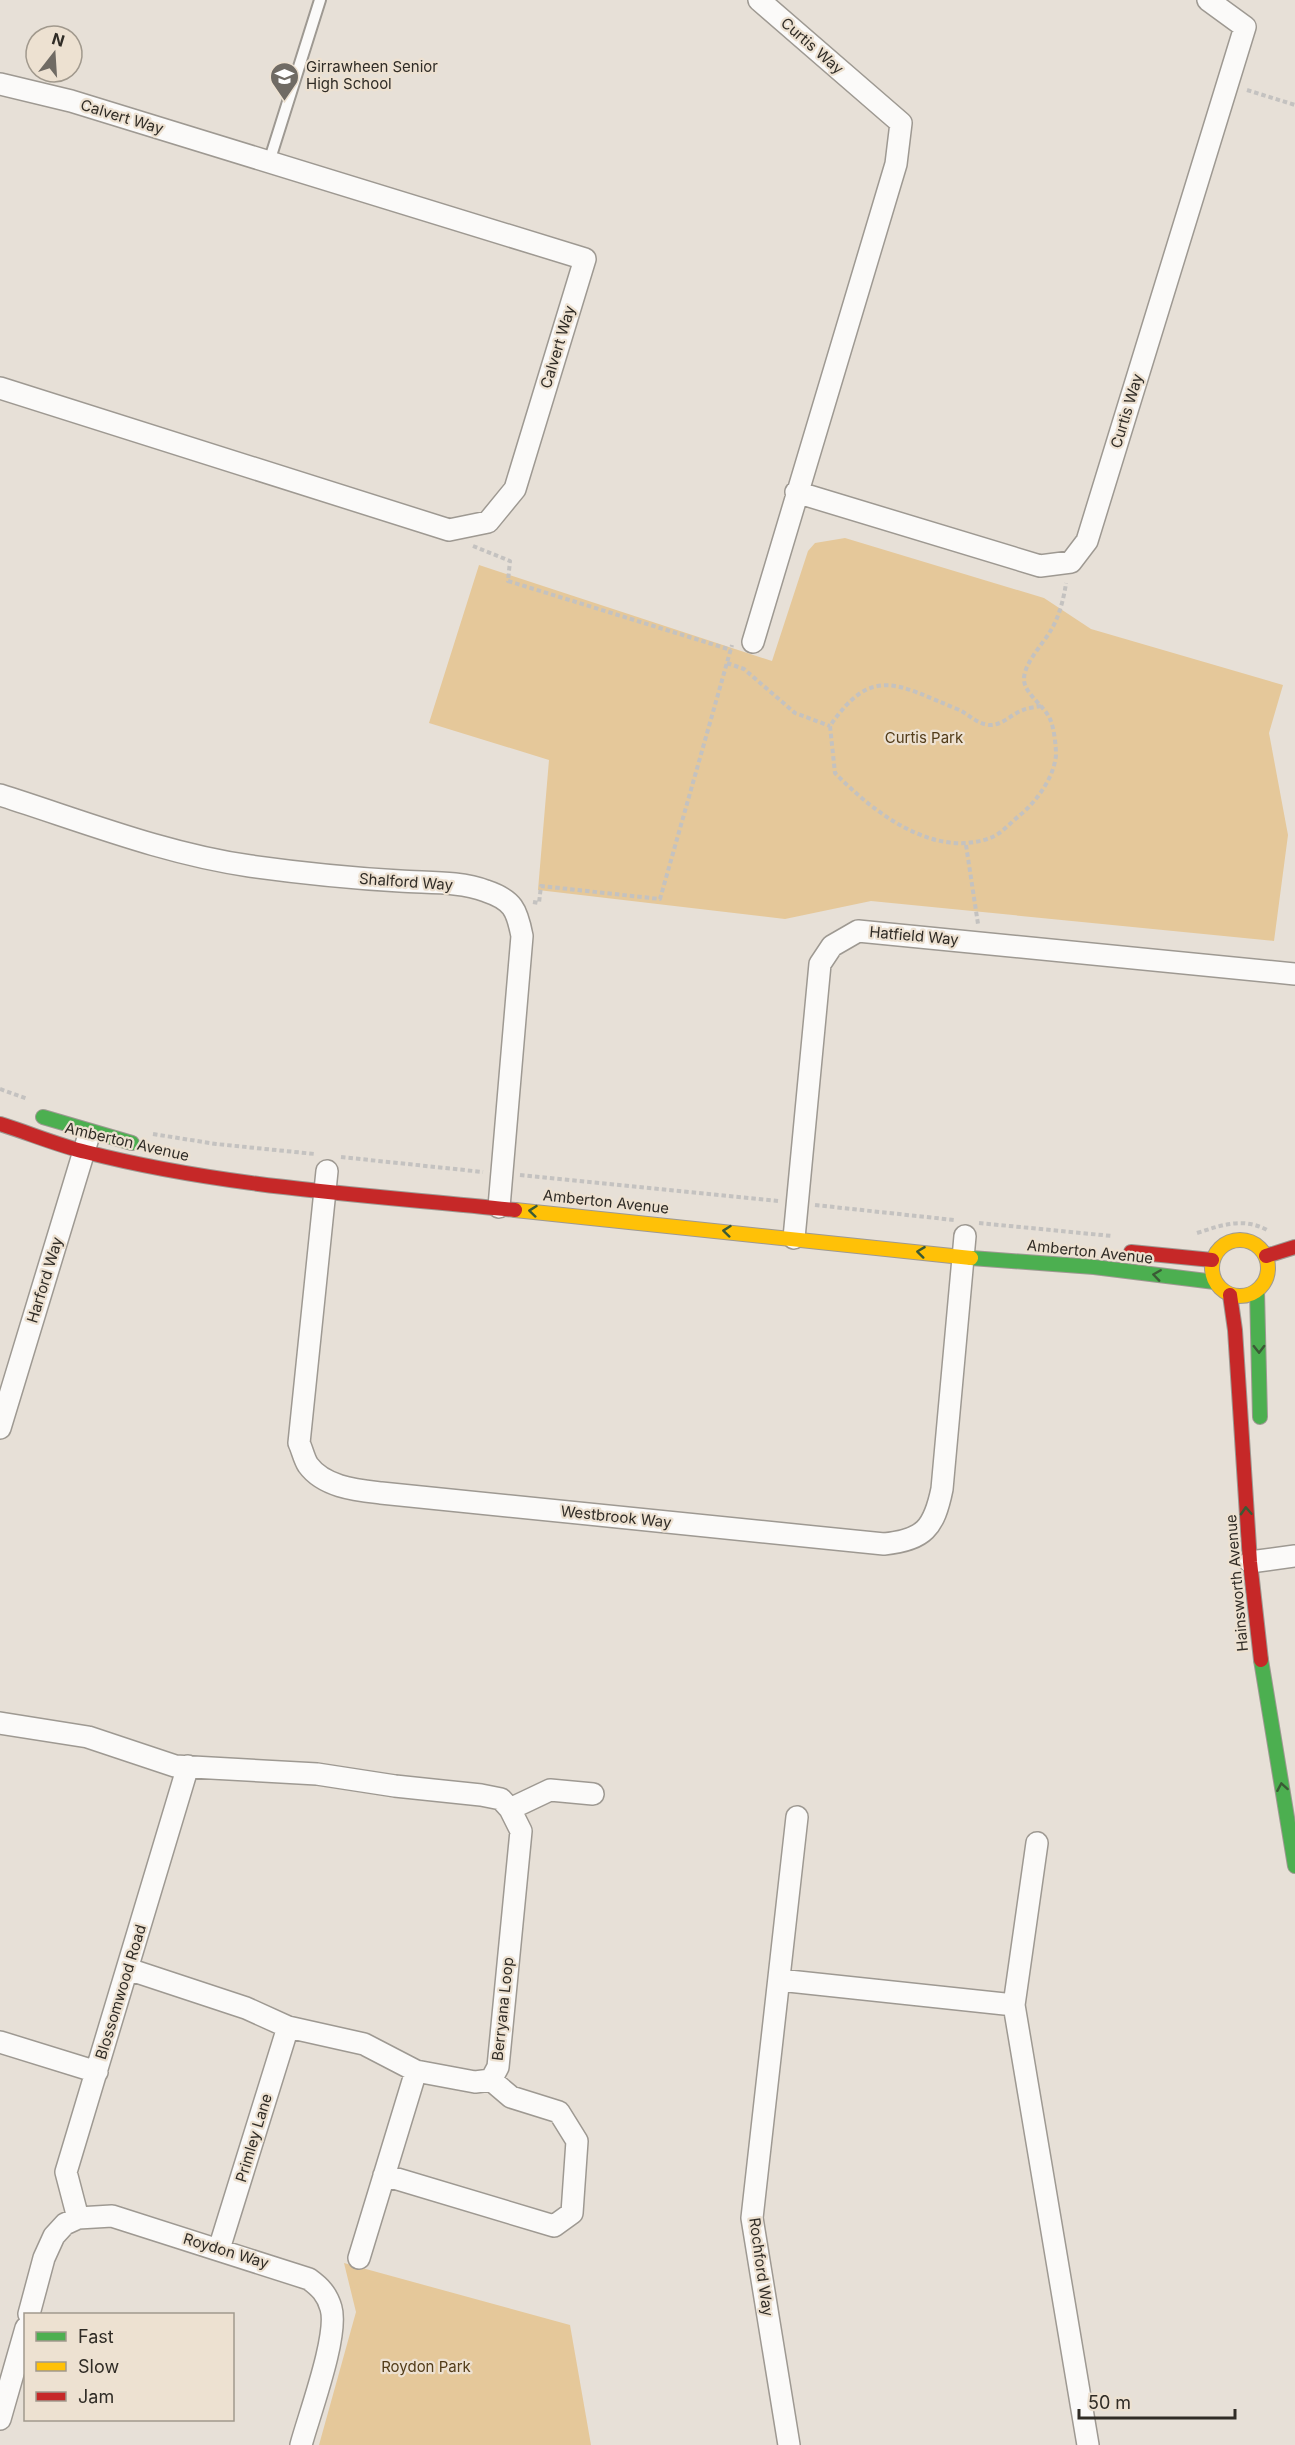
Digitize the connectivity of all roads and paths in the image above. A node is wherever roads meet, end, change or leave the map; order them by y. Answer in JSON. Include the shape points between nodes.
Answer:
{"nodes":[{"id":1,"x":320,"y":0,"type":"edge"},
{"id":2,"x":759,"y":0,"type":"edge"},
{"id":3,"x":1208,"y":0,"type":"edge"},
{"id":4,"x":0,"y":84,"type":"edge"},
{"id":5,"x":1228,"y":84,"type":"junction"},
{"id":6,"x":1295,"y":105,"type":"edge"},
{"id":7,"x":269,"y":162,"type":"junction"},
{"id":8,"x":0,"y":388,"type":"edge"},
{"id":9,"x":796,"y":492,"type":"junction"},
{"id":10,"x":457,"y":528,"type":"junction"},
{"id":11,"x":1064,"y":563,"type":"junction"},
{"id":12,"x":753,"y":642,"type":"joint"},
{"id":13,"x":731,"y":650,"type":"junction"},
{"id":14,"x":728,"y":663,"type":"junction"},
{"id":15,"x":1041,"y":706,"type":"junction"},
{"id":16,"x":830,"y":726,"type":"junction"},
{"id":17,"x":0,"y":795,"type":"edge"},
{"id":18,"x":966,"y":845,"type":"junction"},
{"id":19,"x":517,"y":911,"type":"junction"},
{"id":20,"x":982,"y":942,"type":"junction"},
{"id":21,"x":1295,"y":974,"type":"edge"},
{"id":22,"x":0,"y":1089,"type":"edge"},
{"id":23,"x":31,"y":1100,"type":"dead end"},
{"id":24,"x":34,"y":1114,"type":"dead end"},
{"id":25,"x":0,"y":1124,"type":"edge"},
{"id":26,"x":151,"y":1140,"type":"joint"},
{"id":27,"x":88,"y":1142,"type":"junction"},
{"id":28,"x":327,"y":1169,"type":"junction"},
{"id":29,"x":501,"y":1189,"type":"junction"},
{"id":30,"x":795,"y":1219,"type":"junction"},
{"id":31,"x":1278,"y":1231,"type":"dead end"},
{"id":32,"x":965,"y":1235,"type":"junction"},
{"id":33,"x":1188,"y":1235,"type":"dead end"},
{"id":34,"x":1119,"y":1244,"type":"joint"},
{"id":35,"x":1295,"y":1247,"type":"edge"},
{"id":36,"x":1266,"y":1256,"type":"junction"},
{"id":37,"x":1212,"y":1260,"type":"junction"},
{"id":38,"x":1286,"y":1269,"type":"dead end"},
{"id":39,"x":1268,"y":1272,"type":"junction"},
{"id":40,"x":1215,"y":1282,"type":"junction"},
{"id":41,"x":1257,"y":1291,"type":"junction"},
{"id":42,"x":1230,"y":1295,"type":"junction"},
{"id":43,"x":0,"y":1428,"type":"edge"},
{"id":44,"x":1260,"y":1433,"type":"dead end"},
{"id":45,"x":1295,"y":1556,"type":"edge"},
{"id":46,"x":1262,"y":1561,"type":"junction"},
{"id":47,"x":0,"y":1723,"type":"edge"},
{"id":48,"x":188,"y":1766,"type":"junction"},
{"id":49,"x":593,"y":1794,"type":"dead end"},
{"id":50,"x":510,"y":1809,"type":"junction"},
{"id":51,"x":797,"y":1817,"type":"dead end"},
{"id":52,"x":1037,"y":1843,"type":"dead end"},
{"id":53,"x":1295,"y":1866,"type":"edge"},
{"id":54,"x":128,"y":1969,"type":"junction"},
{"id":55,"x":779,"y":1980,"type":"junction"},
{"id":56,"x":1014,"y":2005,"type":"junction"},
{"id":57,"x":288,"y":2027,"type":"junction"},
{"id":58,"x":0,"y":2042,"type":"edge"},
{"id":59,"x":416,"y":2071,"type":"junction"},
{"id":60,"x":97,"y":2072,"type":"junction"},
{"id":61,"x":491,"y":2080,"type":"junction"},
{"id":62,"x":384,"y":2175,"type":"junction"},
{"id":63,"x":78,"y":2218,"type":"junction"},
{"id":64,"x":219,"y":2249,"type":"junction"},
{"id":65,"x":359,"y":2258,"type":"dead end"},
{"id":66,"x":29,"y":2313,"type":"edge"},
{"id":67,"x":24,"y":2335,"type":"edge"},
{"id":68,"x":0,"y":2419,"type":"edge"},
{"id":69,"x":301,"y":2445,"type":"edge"},
{"id":70,"x":789,"y":2445,"type":"edge"},
{"id":71,"x":1088,"y":2445,"type":"edge"}],
"edges":[{"from":1,"to":7,"type":"lane"},
{"from":2,"to":9,"type":"street","name":"Curtis Way","via":[[900,123],[896,164]]},
{"from":3,"to":5,"type":"street","name":"Curtis Way","via":[[1245,27]]},
{"from":4,"to":7,"type":"street","name":"Calvert Way","via":[[70,101]]},
{"from":5,"to":6,"type":"path"},
{"from":5,"to":11,"type":"street","name":"Curtis Way","via":[[1087,541],[1071,562]]},
{"from":7,"to":10,"type":"street","name":"Calvert Way","via":[[585,259],[514,489],[488,522]]},
{"from":8,"to":10,"type":"street","name":"Calvert Way","via":[[438,527]]},
{"from":9,"to":11,"type":"street","via":[[1040,566]]},
{"from":9,"to":12,"type":"street","name":"Curtis Way"},
{"from":10,"to":13,"type":"path","via":[[464,541],[510,561],[508,581]]},
{"from":11,"to":15,"type":"path","via":[[1066,584],[1056,619],[1023,681]]},
{"from":12,"to":13,"type":"path","via":[[735,637]]},
{"from":13,"to":14,"type":"path"},
{"from":14,"to":16,"type":"path","via":[[744,669],[795,713]]},
{"from":14,"to":19,"type":"path","via":[[660,899],[541,886],[539,903],[528,902]]},
{"from":15,"to":16,"type":"path","via":[[1024,709],[993,725],[978,723],[959,709],[901,686],[884,684],[860,690],[844,704]]},
{"from":15,"to":18,"type":"path","via":[[1051,720],[1056,756],[1045,787],[1025,811],[993,838]]},
{"from":16,"to":18,"type":"path","via":[[835,773],[847,785],[920,837]]},
{"from":17,"to":19,"type":"street","name":"Shalford Way","via":[[247,866],[483,889],[500,896]]},
{"from":18,"to":20,"type":"path"},
{"from":19,"to":29,"type":"street","via":[[522,936]]},
{"from":20,"to":21,"type":"street","name":"Hatfield Way"},
{"from":20,"to":30,"type":"street","name":"Hatfield Way","via":[[858,931],[832,946],[820,964]]},
{"from":22,"to":23,"type":"path"},
{"from":24,"to":27,"type":"street","name":"Amberton Avenue"},
{"from":25,"to":27,"type":"street","name":"Amberton Avenue"},
{"from":26,"to":27,"type":"street","name":"Amberton Avenue"},
{"from":26,"to":28,"type":"path","via":[[216,1144]]},
{"from":27,"to":28,"type":"street","name":"Amberton Avenue","via":[[196,1174]]},
{"from":27,"to":43,"type":"street","name":"Harford Way"},
{"from":28,"to":29,"type":"street","name":"Amberton Avenue"},
{"from":28,"to":29,"type":"path"},
{"from":28,"to":32,"type":"street","name":"Westbrook Way","via":[[299,1443],[308,1465],[328,1481],[349,1489],[381,1493],[884,1544],[911,1541],[928,1529],[938,1510],[942,1489]]},
{"from":30,"to":29,"type":"street","name":"Amberton Avenue","one_way":true},
{"from":29,"to":30,"type":"path"},
{"from":32,"to":30,"type":"street","name":"Amberton Avenue","one_way":true},
{"from":30,"to":32,"type":"path"},
{"from":31,"to":33,"type":"path","via":[[1243,1222],[1222,1223]]},
{"from":32,"to":34,"type":"path"},
{"from":40,"to":32,"type":"street","name":"Amberton Avenue","one_way":true,"via":[[1094,1267]]},
{"from":34,"to":37,"type":"street","name":"Amberton Avenue"},
{"from":35,"to":36,"type":"street"},
{"from":36,"to":37,"type":"street","via":[[1254,1243],[1237,1239],[1221,1246]]},
{"from":36,"to":39,"type":"street"},
{"from":37,"to":40,"type":"street"},
{"from":38,"to":39,"type":"street"},
{"from":39,"to":41,"type":"street"},
{"from":40,"to":42,"type":"street"},
{"from":41,"to":42,"type":"street"},
{"from":41,"to":44,"type":"street","one_way":true},
{"from":46,"to":42,"type":"street","name":"Hainsworth Avenue","one_way":true},
{"from":45,"to":46,"type":"street"},
{"from":53,"to":46,"type":"street","name":"Hainsworth Avenue","one_way":true,"via":[[1262,1672]]},
{"from":47,"to":48,"type":"street","via":[[88,1737],[175,1766]]},
{"from":48,"to":50,"type":"street","via":[[317,1774],[480,1795],[501,1799]]},
{"from":48,"to":54,"type":"street","name":"Blossomwood Road"},
{"from":49,"to":50,"type":"street","via":[[550,1790]]},
{"from":50,"to":61,"type":"street","name":"Berryana Loop","via":[[520,1831],[498,2067]]},
{"from":51,"to":55,"type":"street","name":"Rochford Way"},
{"from":52,"to":56,"type":"street"},
{"from":54,"to":57,"type":"street","name":"Berryana Loop","via":[[246,2008]]},
{"from":54,"to":60,"type":"street","name":"Blossomwood Road"},
{"from":55,"to":56,"type":"street"},
{"from":55,"to":70,"type":"street","name":"Rochford Way","via":[[752,2218]]},
{"from":56,"to":71,"type":"street"},
{"from":57,"to":59,"type":"street","name":"Berryana Loop","via":[[364,2044]]},
{"from":57,"to":64,"type":"street","name":"Primley Lane"},
{"from":58,"to":60,"type":"street"},
{"from":59,"to":61,"type":"street","name":"Berryana Loop","via":[[475,2082]]},
{"from":59,"to":62,"type":"street"},
{"from":60,"to":63,"type":"street","name":"Blossomwood Road","via":[[66,2172]]},
{"from":61,"to":62,"type":"street","via":[[511,2097],[559,2112],[577,2141],[572,2213],[554,2226]]},
{"from":62,"to":65,"type":"street"},
{"from":63,"to":64,"type":"street","name":"Roydon Way","via":[[112,2216]]},
{"from":63,"to":66,"type":"street","via":[[54,2236]]},
{"from":64,"to":69,"type":"street","name":"Roydon Way","via":[[309,2279],[323,2289],[331,2309],[333,2330]]},
{"from":67,"to":68,"type":"street"}]}
